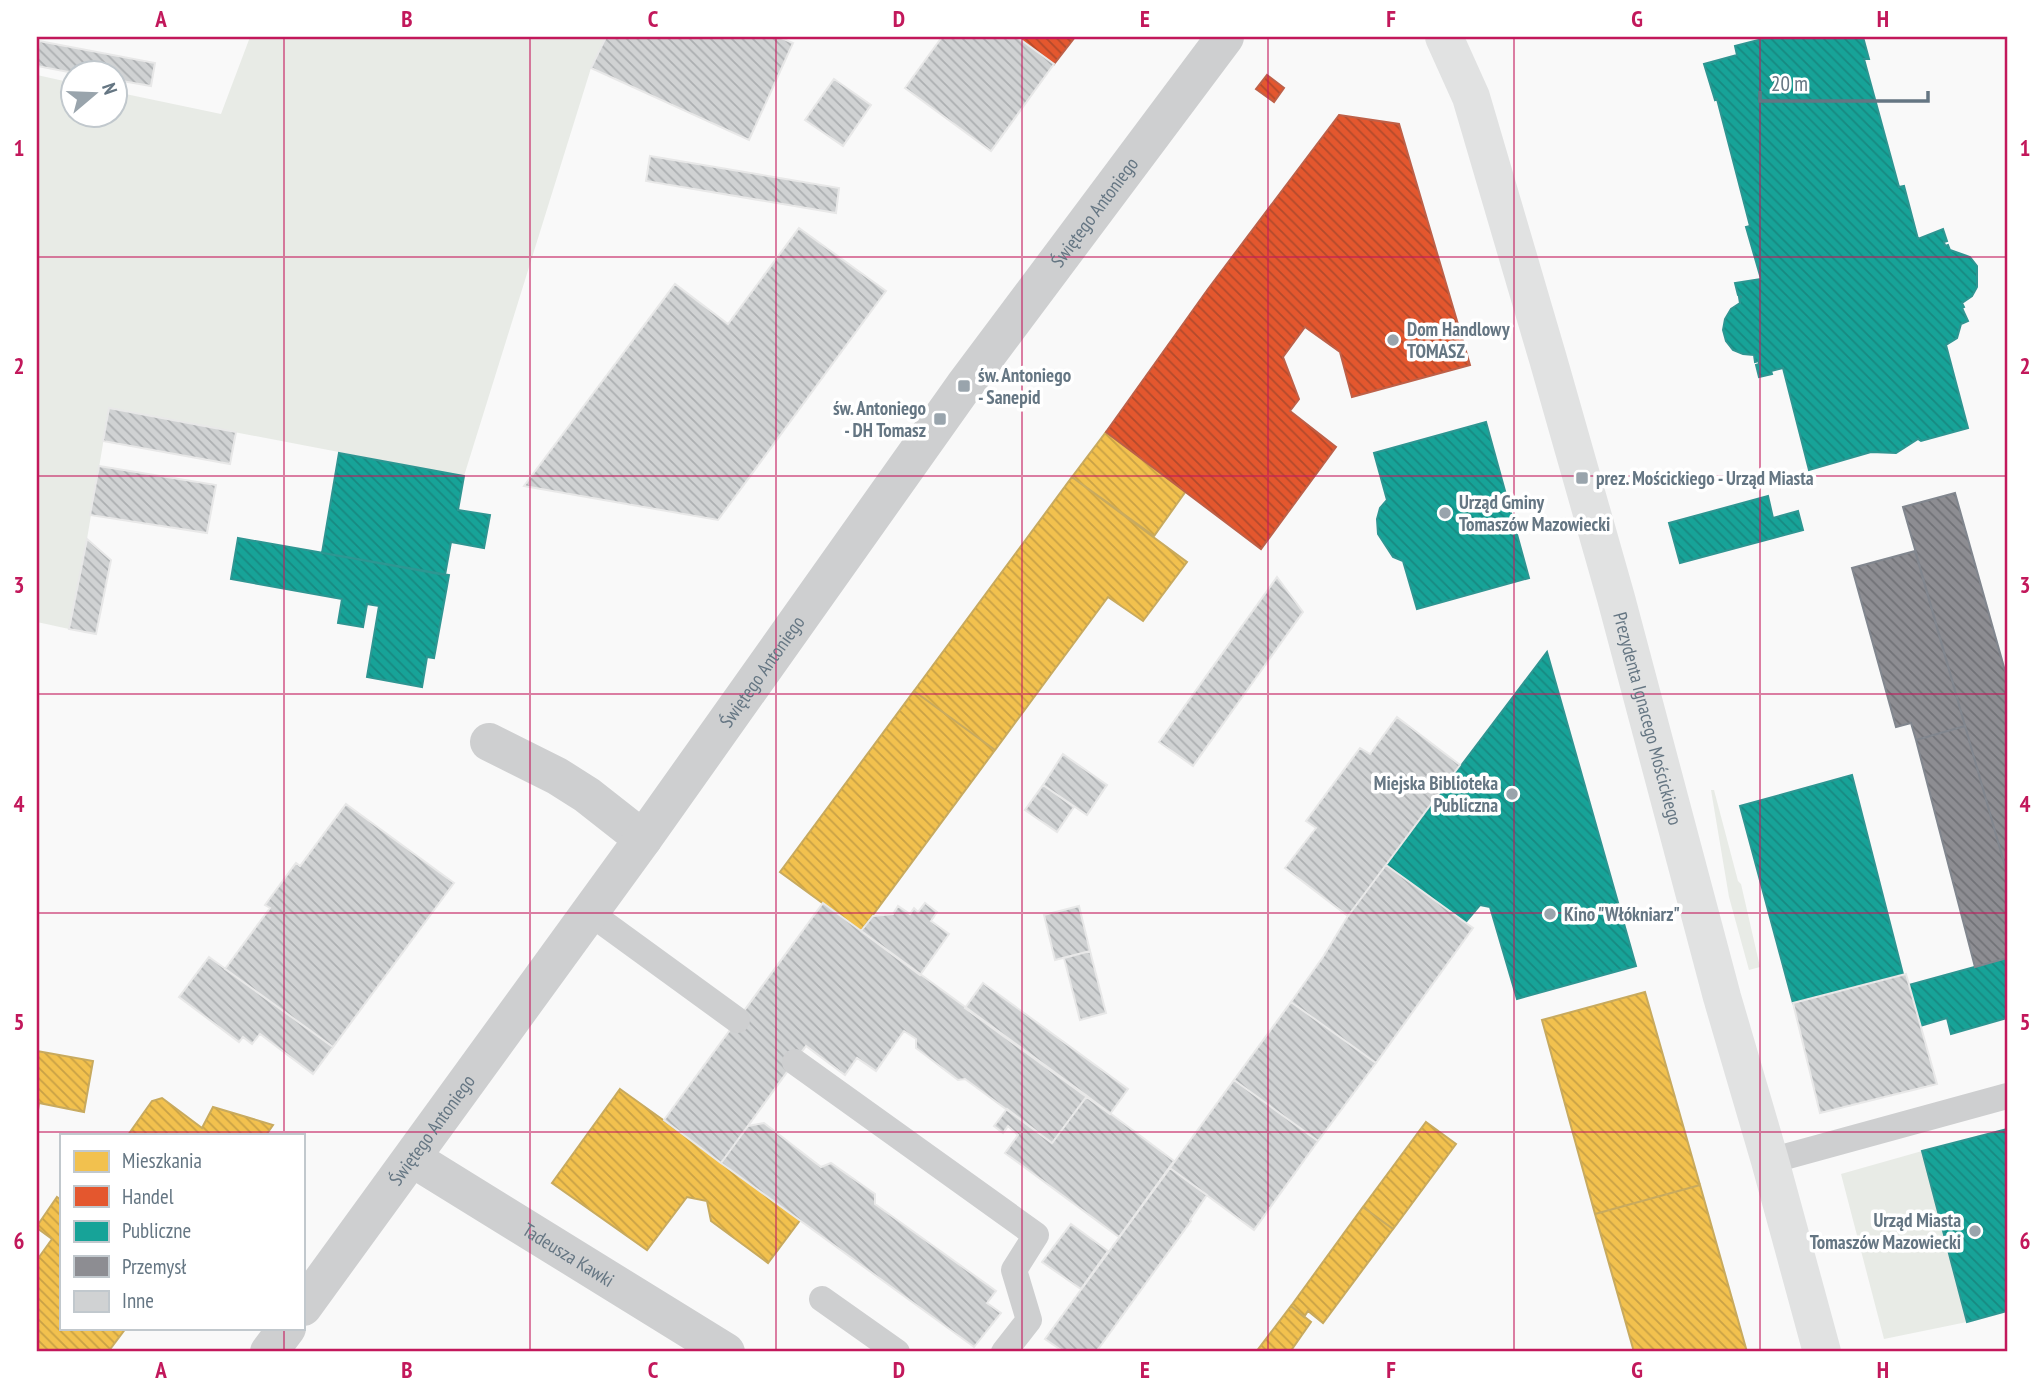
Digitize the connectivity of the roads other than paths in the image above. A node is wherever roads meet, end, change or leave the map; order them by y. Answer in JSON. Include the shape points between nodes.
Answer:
{"nodes":[{"id":1,"x":1225,"y":37,"type":"edge"},
{"id":2,"x":1434,"y":37,"type":"edge"},
{"id":3,"x":1444,"y":37,"type":"edge"},
{"id":4,"x":1462,"y":37,"type":"edge"},
{"id":5,"x":1468,"y":86,"type":"junction"},
{"id":6,"x":489,"y":742,"type":"dead end"},
{"id":7,"x":643,"y":839,"type":"junction"},
{"id":8,"x":590,"y":913,"type":"junction"},
{"id":9,"x":737,"y":1020,"type":"dead end"},
{"id":10,"x":795,"y":1062,"type":"dead end"},
{"id":11,"x":2007,"y":1096,"type":"edge"},
{"id":12,"x":412,"y":1158,"type":"junction"},
{"id":13,"x":1770,"y":1161,"type":"junction"},
{"id":14,"x":822,"y":1299,"type":"dead end"},
{"id":15,"x":304,"y":1306,"type":"edge"},
{"id":16,"x":286,"y":1330,"type":"edge"},
{"id":17,"x":269,"y":1352,"type":"edge"},
{"id":18,"x":726,"y":1352,"type":"edge"},
{"id":19,"x":897,"y":1352,"type":"edge"},
{"id":20,"x":1004,"y":1352,"type":"edge"},
{"id":21,"x":1822,"y":1352,"type":"edge"}],
"edges":[{"from":1,"to":7,"type":"street","name":"Świętego Antoniego","via":[[964,386]]},
{"from":2,"to":5,"type":"street"},
{"from":3,"to":5,"type":"main road","name":"Prezydenta Ignacego Mościckiego"},
{"from":4,"to":5,"type":"main road","name":"Prezydenta Ignacego Mościckiego"},
{"from":5,"to":13,"type":"main road","name":"Prezydenta Ignacego Mościckiego","via":[[1620,611]]},
{"from":6,"to":7,"type":"street","via":[[567,783]]},
{"from":7,"to":8,"type":"street","name":"Świętego Antoniego"},
{"from":8,"to":9,"type":"lane"},
{"from":8,"to":12,"type":"street","name":"Świętego Antoniego"},
{"from":10,"to":20,"type":"lane","via":[[1036,1236],[1014,1270],[1029,1320]]},
{"from":11,"to":13,"type":"lane"},
{"from":12,"to":15,"type":"street","name":"Świętego Antoniego"},
{"from":12,"to":18,"type":"street","name":"Tadeusza Kawki"},
{"from":13,"to":21,"type":"main road","name":"Prezydenta Ignacego Mościckiego"},
{"from":14,"to":19,"type":"lane"},
{"from":16,"to":17,"type":"street"}]}
